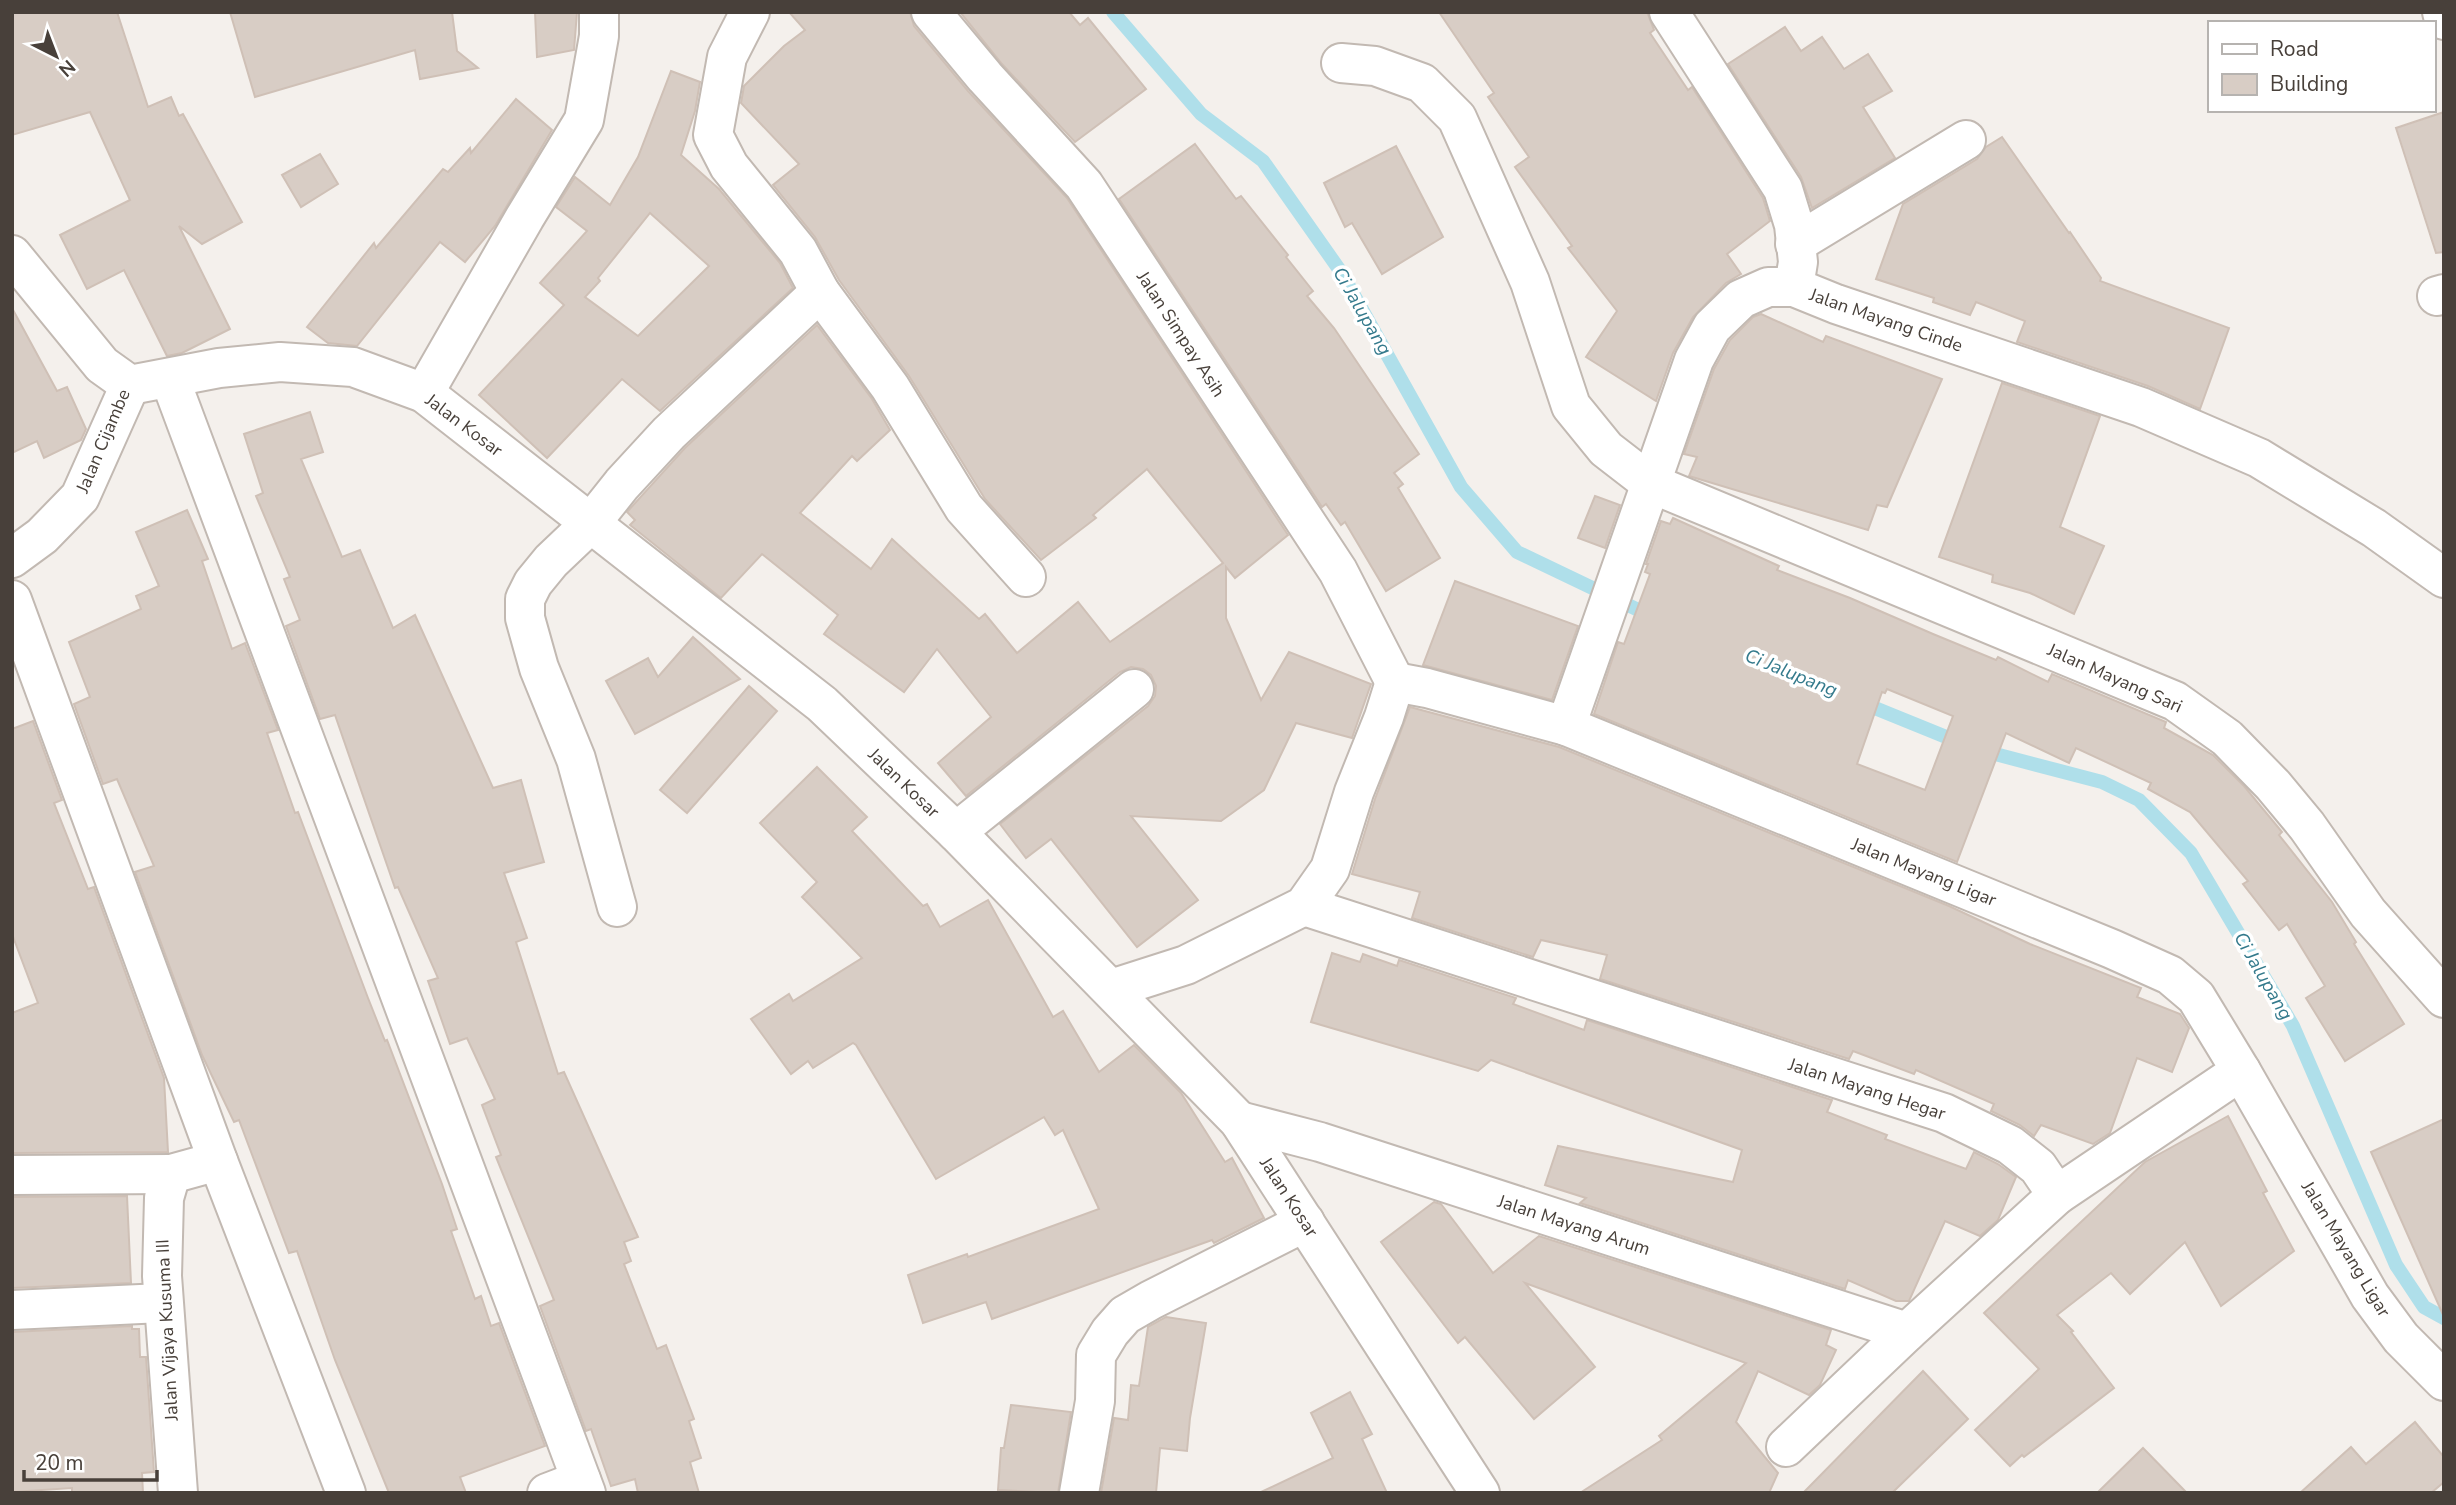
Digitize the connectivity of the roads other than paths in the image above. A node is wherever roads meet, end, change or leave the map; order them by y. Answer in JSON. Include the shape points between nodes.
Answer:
{"nodes":[{"id":1,"x":598,"y":12,"type":"edge"},
{"id":2,"x":750,"y":12,"type":"edge"},
{"id":3,"x":931,"y":12,"type":"edge"},
{"id":4,"x":1669,"y":12,"type":"edge"},
{"id":5,"x":2442,"y":12,"type":"edge"},
{"id":6,"x":2444,"y":20,"type":"edge"},
{"id":7,"x":1341,"y":63,"type":"dead end"},
{"id":8,"x":1966,"y":140,"type":"dead end"},
{"id":9,"x":1795,"y":244,"type":"junction"},
{"id":10,"x":12,"y":255,"type":"edge"},
{"id":11,"x":1794,"y":287,"type":"junction"},
{"id":12,"x":820,"y":292,"type":"junction"},
{"id":13,"x":170,"y":379,"type":"junction"},
{"id":14,"x":130,"y":385,"type":"junction"},
{"id":15,"x":424,"y":393,"type":"junction"},
{"id":16,"x":1650,"y":484,"type":"junction"},
{"id":17,"x":591,"y":523,"type":"junction"},
{"id":18,"x":12,"y":558,"type":"edge"},
{"id":19,"x":1026,"y":577,"type":"dead end"},
{"id":20,"x":2444,"y":578,"type":"edge"},
{"id":21,"x":12,"y":600,"type":"edge"},
{"id":22,"x":1395,"y":682,"type":"junction"},
{"id":23,"x":1134,"y":689,"type":"dead end"},
{"id":24,"x":1566,"y":726,"type":"junction"},
{"id":25,"x":956,"y":832,"type":"junction"},
{"id":26,"x":1304,"y":906,"type":"junction"},
{"id":27,"x":617,"y":908,"type":"dead end"},
{"id":28,"x":1111,"y":989,"type":"junction"},
{"id":29,"x":2438,"y":992,"type":"edge"},
{"id":30,"x":2241,"y":1071,"type":"junction"},
{"id":31,"x":1239,"y":1122,"type":"junction"},
{"id":32,"x":218,"y":1161,"type":"junction"},
{"id":33,"x":171,"y":1174,"type":"junction"},
{"id":34,"x":12,"y":1175,"type":"edge"},
{"id":35,"x":2057,"y":1195,"type":"junction"},
{"id":36,"x":1305,"y":1222,"type":"junction"},
{"id":37,"x":162,"y":1303,"type":"junction"},
{"id":38,"x":12,"y":1310,"type":"edge"},
{"id":39,"x":1907,"y":1332,"type":"junction"},
{"id":40,"x":2444,"y":1381,"type":"edge"},
{"id":41,"x":1786,"y":1447,"type":"dead end"},
{"id":42,"x":572,"y":1489,"type":"edge"},
{"id":43,"x":178,"y":1493,"type":"edge"},
{"id":44,"x":346,"y":1493,"type":"edge"},
{"id":45,"x":1079,"y":1493,"type":"edge"},
{"id":46,"x":1480,"y":1493,"type":"edge"}],
"edges":[{"from":1,"to":15,"type":"street","via":[[599,36],[584,120]]},
{"from":2,"to":12,"type":"street","via":[[727,57],[713,135],[729,166],[798,251]]},
{"from":3,"to":22,"type":"street","name":"Jalan Simpay Asih","via":[[1084,185],[1338,571]]},
{"from":4,"to":9,"type":"street","via":[[1783,189]]},
{"from":5,"to":6,"type":"street"},
{"from":7,"to":16,"type":"street","name":"Jalan Mayang Sari","via":[[1375,66],[1422,83],[1457,118],[1530,282],[1572,406],[1606,449]]},
{"from":8,"to":9,"type":"street"},
{"from":9,"to":11,"type":"street"},
{"from":10,"to":14,"type":"street","name":"Jalan Cijambe","via":[[102,365]]},
{"from":11,"to":16,"type":"street","name":"Jalan Mayang Cinde","via":[[1768,287],[1741,299],[1712,327],[1694,360]]},
{"from":11,"to":20,"type":"street","name":"Jalan Mayang Cinde","via":[[2141,407],[2259,458],[2374,528]]},
{"from":12,"to":17,"type":"street","via":[[668,433]]},
{"from":12,"to":19,"type":"street","via":[[890,387],[964,508]]},
{"from":13,"to":14,"type":"street","name":"Jalan Kosar"},
{"from":13,"to":15,"type":"street","name":"Jalan Kosar","via":[[280,362],[353,367]]},
{"from":13,"to":42,"type":"street"},
{"from":14,"to":18,"type":"street","name":"Jalan Cijambe","via":[[80,497],[42,536]]},
{"from":15,"to":17,"type":"street","name":"Jalan Kosar"},
{"from":16,"to":24,"type":"street","name":"Jalan Mayang Cinde"},
{"from":16,"to":29,"type":"street","name":"Jalan Mayang Sari","via":[[2175,701],[2227,738],[2273,785],[2368,913]]},
{"from":17,"to":25,"type":"street","name":"Jalan Kosar","via":[[822,704]]},
{"from":17,"to":27,"type":"street","via":[[533,583],[525,599],[525,618],[539,668],[576,759]]},
{"from":21,"to":32,"type":"street"},
{"from":22,"to":24,"type":"street","name":"Jalan Mayang Ligar"},
{"from":22,"to":26,"type":"street","via":[[1330,869]]},
{"from":23,"to":25,"type":"street"},
{"from":24,"to":30,"type":"street","name":"Jalan Mayang Ligar","via":[[2170,975],[2196,998]]},
{"from":25,"to":28,"type":"street","name":"Jalan Kosar"},
{"from":26,"to":28,"type":"street","via":[[1186,965]]},
{"from":26,"to":35,"type":"street","name":"Jalan Mayang Hegar","via":[[1944,1113],[2010,1145],[2038,1167]]},
{"from":28,"to":31,"type":"street","name":"Jalan Kosar"},
{"from":30,"to":35,"type":"street"},
{"from":30,"to":40,"type":"street","name":"Jalan Mayang Ligar","via":[[2370,1296],[2401,1338]]},
{"from":31,"to":36,"type":"street","name":"Jalan Kosar"},
{"from":31,"to":39,"type":"street","name":"Jalan Mayang Arum","via":[[1320,1142]]},
{"from":32,"to":33,"type":"street"},
{"from":32,"to":44,"type":"street"},
{"from":33,"to":34,"type":"street"},
{"from":33,"to":37,"type":"street","name":"Jalan Vijaya Kusuma III","via":[[162,1226]]},
{"from":35,"to":39,"type":"street"},
{"from":36,"to":45,"type":"street","via":[[1151,1300],[1125,1315],[1110,1332],[1096,1355],[1094,1401]]},
{"from":36,"to":46,"type":"street","name":"Jalan Kosar"},
{"from":37,"to":38,"type":"street"},
{"from":37,"to":43,"type":"street","name":"Jalan Vijaya Kusuma III"},
{"from":39,"to":41,"type":"street"}]}
